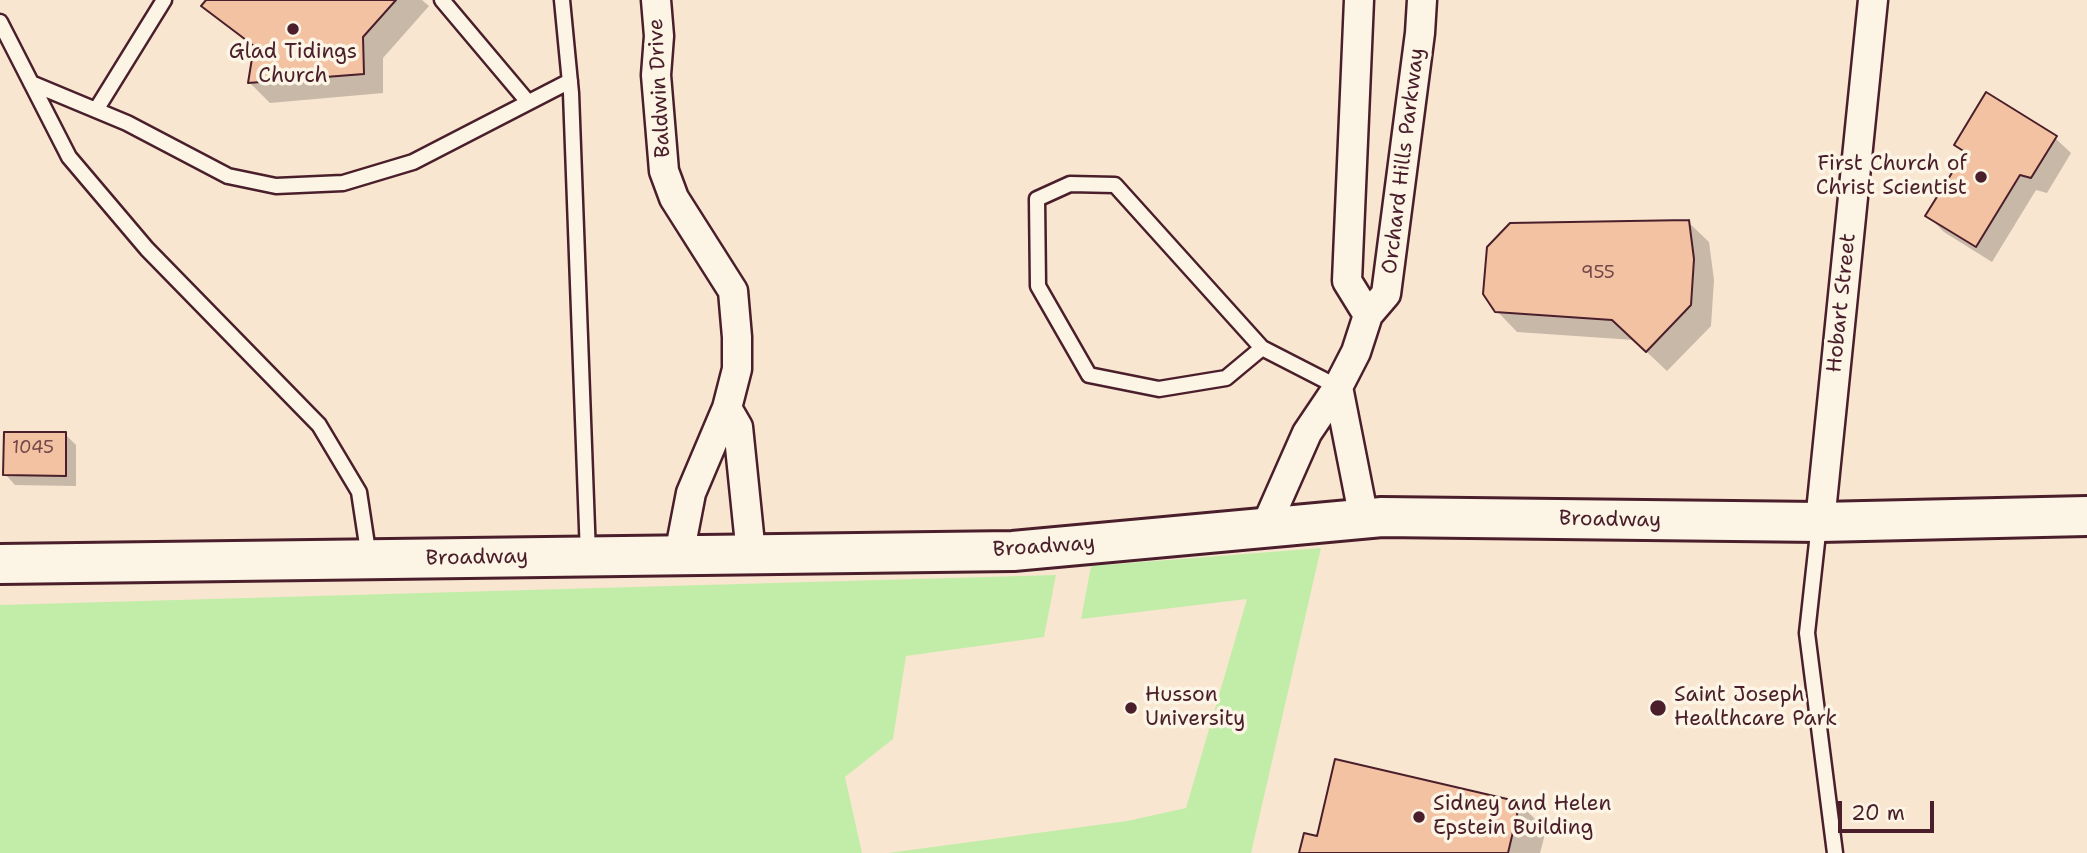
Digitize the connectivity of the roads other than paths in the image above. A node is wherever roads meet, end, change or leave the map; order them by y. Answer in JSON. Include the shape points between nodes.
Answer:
{"nodes":[{"id":1,"x":164,"y":0,"type":"edge"},
{"id":2,"x":442,"y":0,"type":"edge"},
{"id":3,"x":562,"y":0,"type":"edge"},
{"id":4,"x":656,"y":0,"type":"edge"},
{"id":5,"x":1359,"y":0,"type":"edge"},
{"id":6,"x":1422,"y":0,"type":"edge"},
{"id":7,"x":1873,"y":0,"type":"edge"},
{"id":8,"x":0,"y":22,"type":"edge"},
{"id":9,"x":570,"y":81,"type":"junction"},
{"id":10,"x":31,"y":83,"type":"junction"},
{"id":11,"x":528,"y":103,"type":"junction"},
{"id":12,"x":96,"y":110,"type":"junction"},
{"id":13,"x":1368,"y":315,"type":"junction"},
{"id":14,"x":1262,"y":348,"type":"junction"},
{"id":15,"x":1339,"y":387,"type":"junction"},
{"id":16,"x":727,"y":408,"type":"junction"},
{"id":17,"x":2087,"y":516,"type":"edge"},
{"id":18,"x":1364,"y":519,"type":"junction"},
{"id":19,"x":1820,"y":522,"type":"junction"},
{"id":20,"x":1265,"y":527,"type":"junction"},
{"id":21,"x":751,"y":554,"type":"junction"},
{"id":22,"x":679,"y":555,"type":"junction"},
{"id":23,"x":588,"y":556,"type":"junction"},
{"id":24,"x":369,"y":559,"type":"junction"},
{"id":25,"x":0,"y":564,"type":"edge"},
{"id":26,"x":1835,"y":853,"type":"edge"}],
"edges":[{"from":1,"to":12,"type":"lane"},
{"from":2,"to":11,"type":"lane"},
{"from":3,"to":9,"type":"lane"},
{"from":4,"to":16,"type":"street","name":"Baldwin Drive","via":[[656,75],[664,171],[674,198],[733,291],[737,369]]},
{"from":5,"to":13,"type":"street","name":"Orchard Hills Parkway","via":[[1347,281]]},
{"from":6,"to":13,"type":"street","name":"Orchard Hills Parkway","via":[[1386,294]]},
{"from":7,"to":19,"type":"street","name":"Hobart Street"},
{"from":8,"to":10,"type":"lane"},
{"from":9,"to":11,"type":"lane"},
{"from":9,"to":23,"type":"lane"},
{"from":10,"to":12,"type":"lane"},
{"from":10,"to":24,"type":"lane","via":[[78,167],[147,249],[318,425],[359,492]]},
{"from":11,"to":12,"type":"lane","via":[[413,162],[344,183],[276,186],[228,176]]},
{"from":13,"to":15,"type":"street","name":"Orchard Hills Parkway"},
{"from":14,"to":14,"type":"lane","via":[[1115,185],[1070,184],[1037,199],[1038,286],[1089,375],[1159,389],[1199,383],[1226,378]]},
{"from":14,"to":15,"type":"lane"},
{"from":15,"to":18,"type":"street"},
{"from":15,"to":20,"type":"street","name":"Orchard Hills Parkway","via":[[1307,433]]},
{"from":16,"to":21,"type":"street","via":[[738,428]]},
{"from":16,"to":22,"type":"street","name":"Baldwin Drive","via":[[691,493]]},
{"from":17,"to":19,"type":"main road","name":"Broadway"},
{"from":18,"to":19,"type":"main road","name":"Broadway"},
{"from":18,"to":20,"type":"main road","name":"Broadway"},
{"from":19,"to":26,"type":"lane","via":[[1807,633]]},
{"from":20,"to":21,"type":"main road","name":"Broadway","via":[[1013,551]]},
{"from":21,"to":22,"type":"main road","name":"Broadway"},
{"from":22,"to":23,"type":"main road","name":"Broadway"},
{"from":23,"to":24,"type":"main road","name":"Broadway"},
{"from":24,"to":25,"type":"main road","name":"Broadway"}]}
